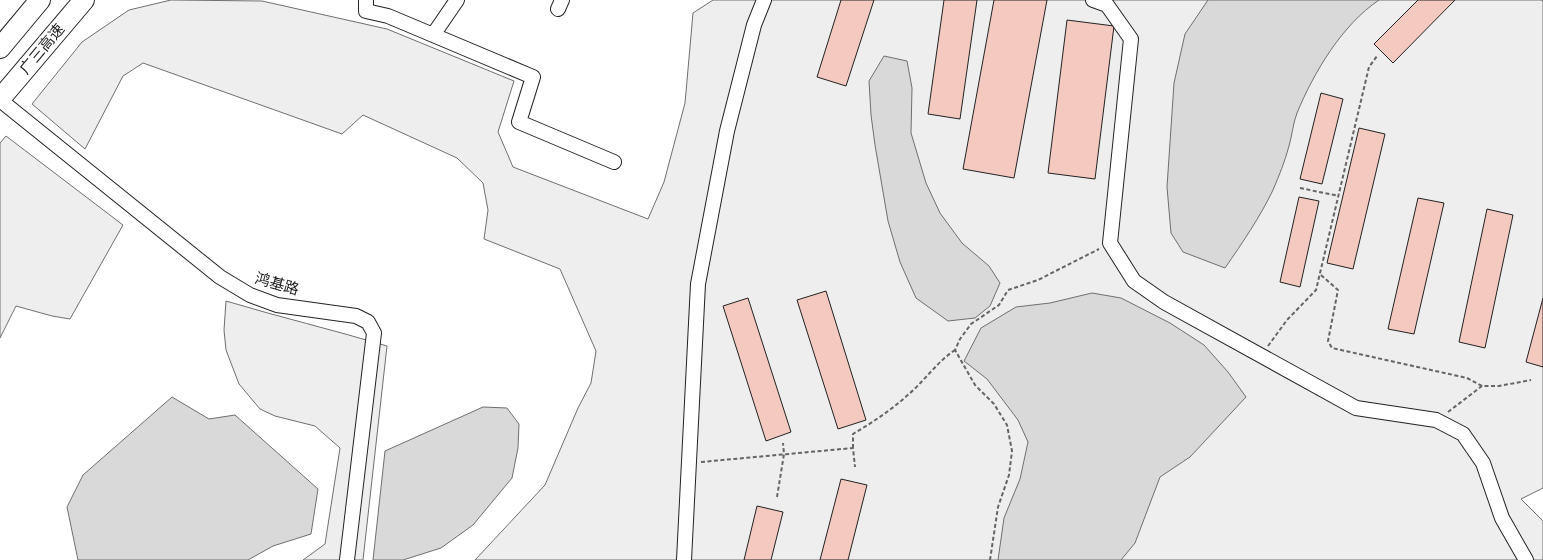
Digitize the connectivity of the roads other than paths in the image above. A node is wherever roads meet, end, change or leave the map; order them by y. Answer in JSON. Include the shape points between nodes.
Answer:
{"nodes":[{"id":1,"x":84,"y":0,"type":"edge"},
{"id":2,"x":366,"y":0,"type":"edge"},
{"id":3,"x":457,"y":0,"type":"edge"},
{"id":4,"x":764,"y":0,"type":"edge"},
{"id":5,"x":1093,"y":0,"type":"edge"},
{"id":6,"x":37,"y":3,"type":"edge"},
{"id":7,"x":1108,"y":3,"type":"edge"},
{"id":8,"x":433,"y":35,"type":"junction"},
{"id":9,"x":0,"y":48,"type":"edge"},
{"id":10,"x":0,"y":99,"type":"edge"},
{"id":11,"x":614,"y":162,"type":"dead end"},
{"id":12,"x":347,"y":560,"type":"edge"},
{"id":13,"x":684,"y":560,"type":"edge"},
{"id":14,"x":1526,"y":560,"type":"edge"}],
"edges":[{"from":1,"to":10,"type":"highway","name":"广三高速"},
{"from":2,"to":8,"type":"street","via":[[366,11],[388,16]]},
{"from":3,"to":8,"type":"street"},
{"from":4,"to":13,"type":"street","via":[[754,25],[727,131],[698,284]]},
{"from":5,"to":7,"type":"street"},
{"from":6,"to":9,"type":"highway"},
{"from":7,"to":14,"type":"street","via":[[1131,39],[1110,244],[1134,281],[1164,302],[1356,408],[1436,420],[1463,434],[1483,463],[1502,518]]},
{"from":8,"to":11,"type":"street","via":[[533,77],[519,122]]},
{"from":10,"to":12,"type":"street","name":"鸿基路","via":[[220,277],[250,296],[277,305],[356,316],[368,322],[374,333]]}]}
